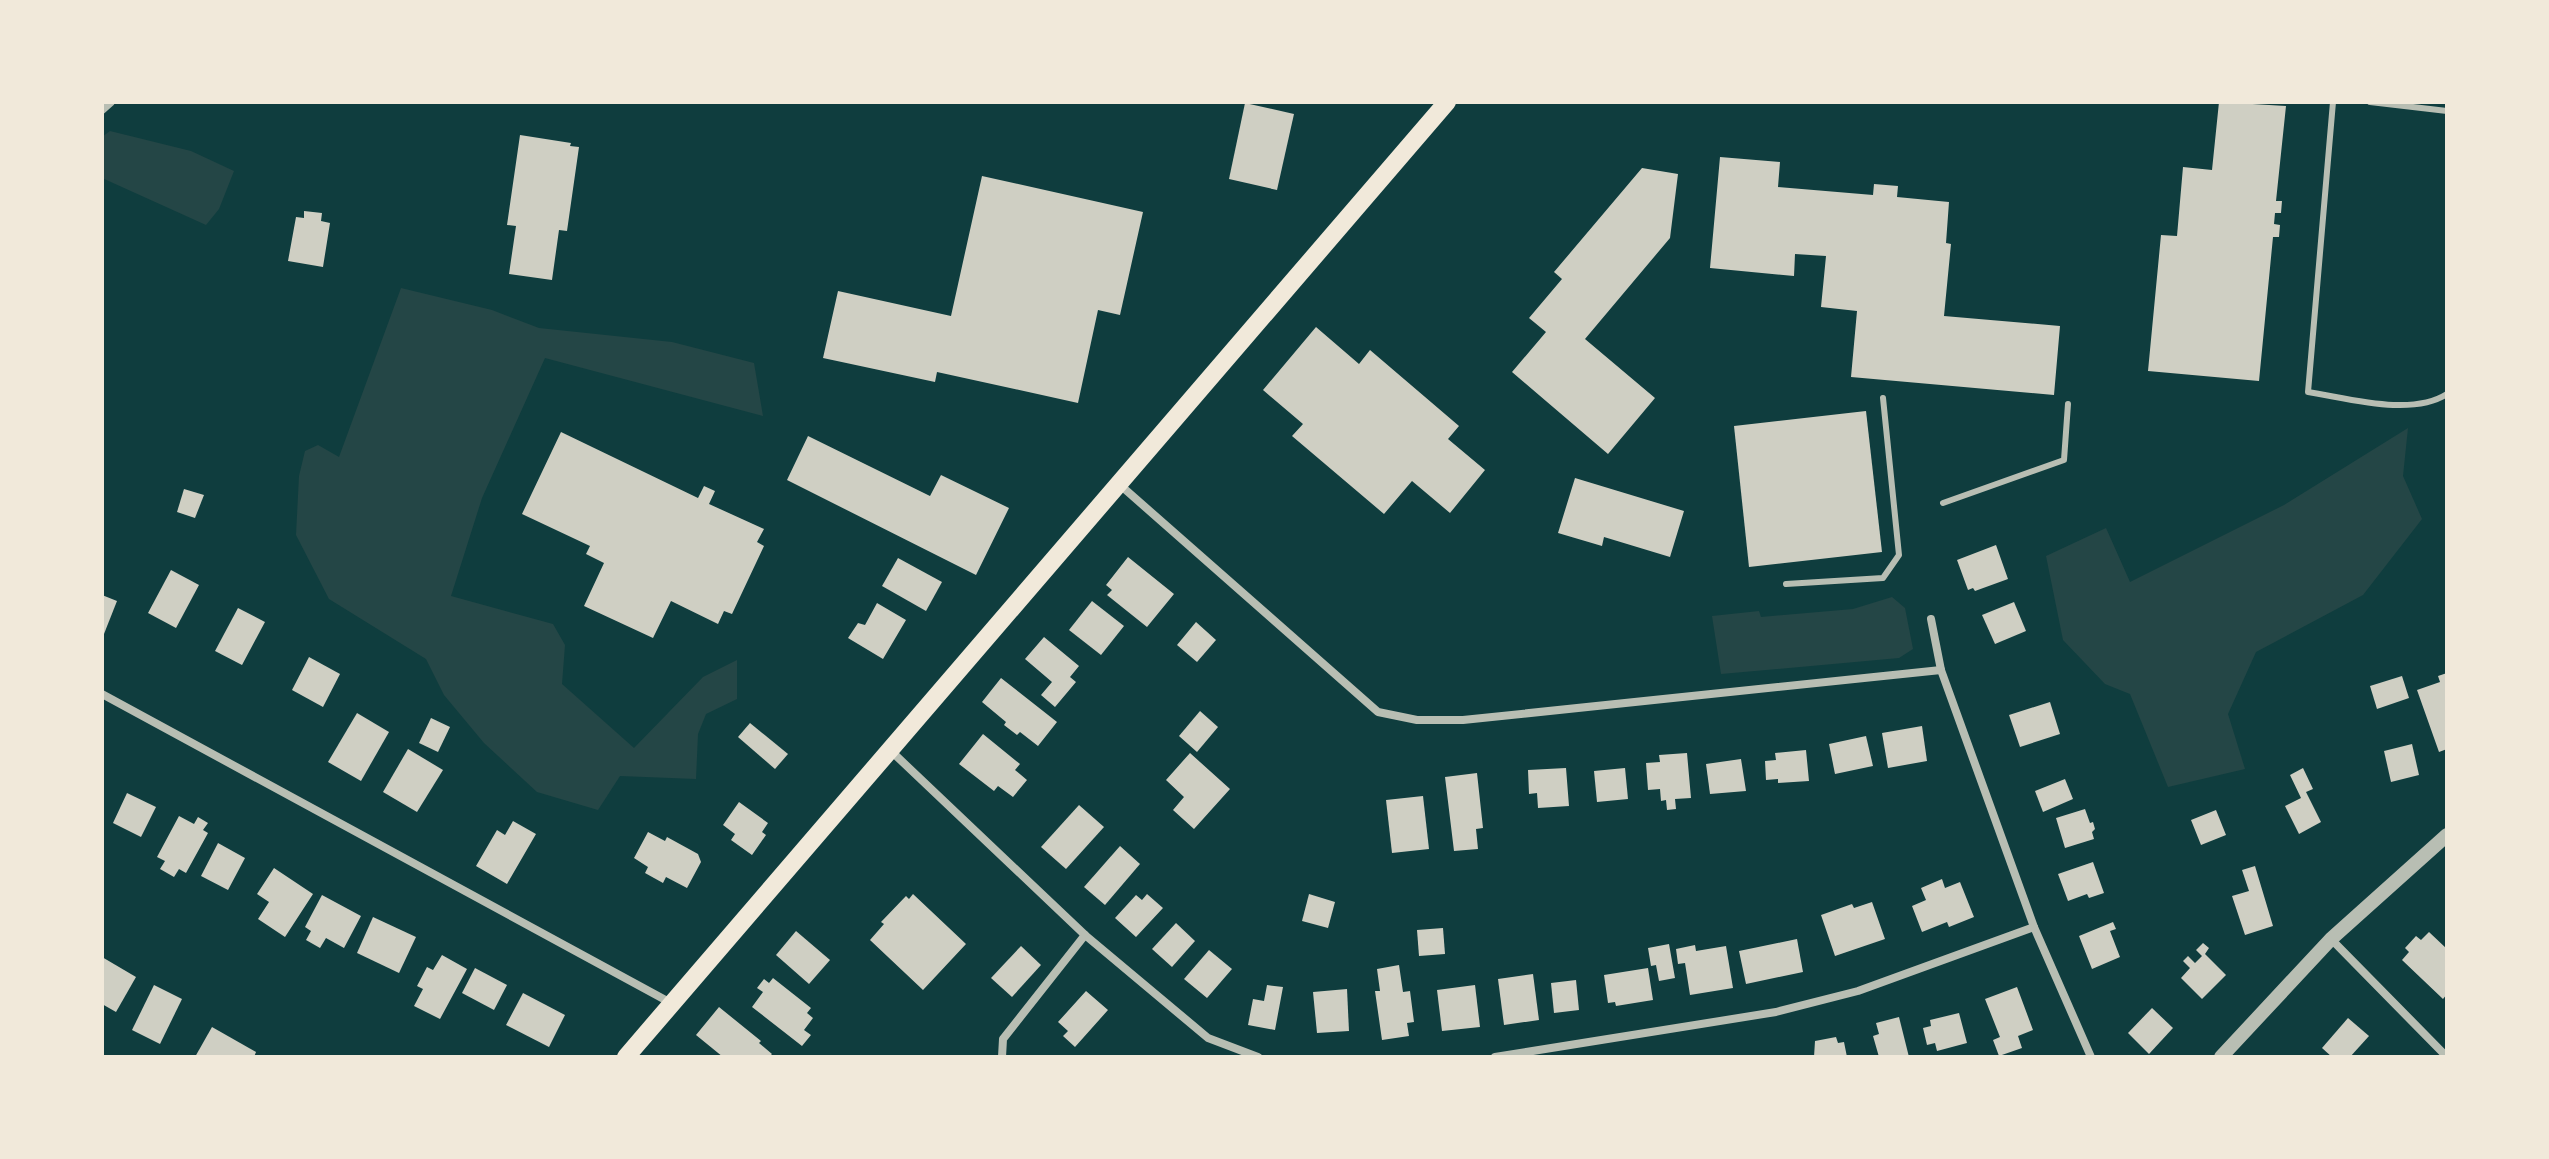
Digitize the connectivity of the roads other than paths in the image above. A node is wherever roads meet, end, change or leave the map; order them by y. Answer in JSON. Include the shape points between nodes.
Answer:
{"nodes":[{"id":1,"x":111,"y":102,"type":"edge"},
{"id":2,"x":1447,"y":102,"type":"edge"},
{"id":3,"x":2333,"y":102,"type":"edge"},
{"id":4,"x":2370,"y":102,"type":"edge"},
{"id":5,"x":102,"y":110,"type":"edge"},
{"id":6,"x":2447,"y":111,"type":"edge"},
{"id":7,"x":2447,"y":394,"type":"edge"},
{"id":8,"x":1883,"y":398,"type":"dead end"},
{"id":9,"x":2068,"y":404,"type":"dead end"},
{"id":10,"x":1118,"y":483,"type":"junction"},
{"id":11,"x":1943,"y":503,"type":"dead end"},
{"id":12,"x":1786,"y":584,"type":"dead end"},
{"id":13,"x":1931,"y":619,"type":"dead end"},
{"id":14,"x":1941,"y":670,"type":"junction"},
{"id":15,"x":102,"y":694,"type":"edge"},
{"id":16,"x":890,"y":750,"type":"junction"},
{"id":17,"x":2447,"y":835,"type":"edge"},
{"id":18,"x":2034,"y":927,"type":"junction"},
{"id":19,"x":1085,"y":935,"type":"junction"},
{"id":20,"x":2331,"y":939,"type":"junction"},
{"id":21,"x":672,"y":1004,"type":"junction"},
{"id":22,"x":626,"y":1057,"type":"edge"},
{"id":23,"x":1002,"y":1057,"type":"edge"},
{"id":24,"x":1258,"y":1057,"type":"edge"},
{"id":25,"x":1495,"y":1057,"type":"edge"},
{"id":26,"x":2091,"y":1057,"type":"edge"},
{"id":27,"x":2221,"y":1057,"type":"edge"},
{"id":28,"x":2447,"y":1057,"type":"edge"}],
"edges":[{"from":1,"to":5,"type":"street"},
{"from":2,"to":10,"type":"main road"},
{"from":3,"to":7,"type":"lane","via":[[2308,392],[2402,406],[2434,402]]},
{"from":4,"to":6,"type":"lane"},
{"from":8,"to":12,"type":"lane","via":[[1899,555],[1883,578]]},
{"from":9,"to":11,"type":"lane","via":[[2064,460]]},
{"from":10,"to":14,"type":"street","via":[[1378,712],[1417,720],[1463,720]]},
{"from":10,"to":16,"type":"main road"},
{"from":13,"to":14,"type":"street"},
{"from":14,"to":18,"type":"street"},
{"from":15,"to":21,"type":"street"},
{"from":16,"to":19,"type":"street"},
{"from":16,"to":21,"type":"main road"},
{"from":17,"to":20,"type":"street"},
{"from":18,"to":25,"type":"street","via":[[1858,991],[1776,1012]]},
{"from":18,"to":26,"type":"street"},
{"from":19,"to":23,"type":"street","via":[[1003,1039]]},
{"from":19,"to":24,"type":"street","via":[[1208,1038]]},
{"from":20,"to":27,"type":"street"},
{"from":20,"to":28,"type":"street"},
{"from":21,"to":22,"type":"main road"}]}
